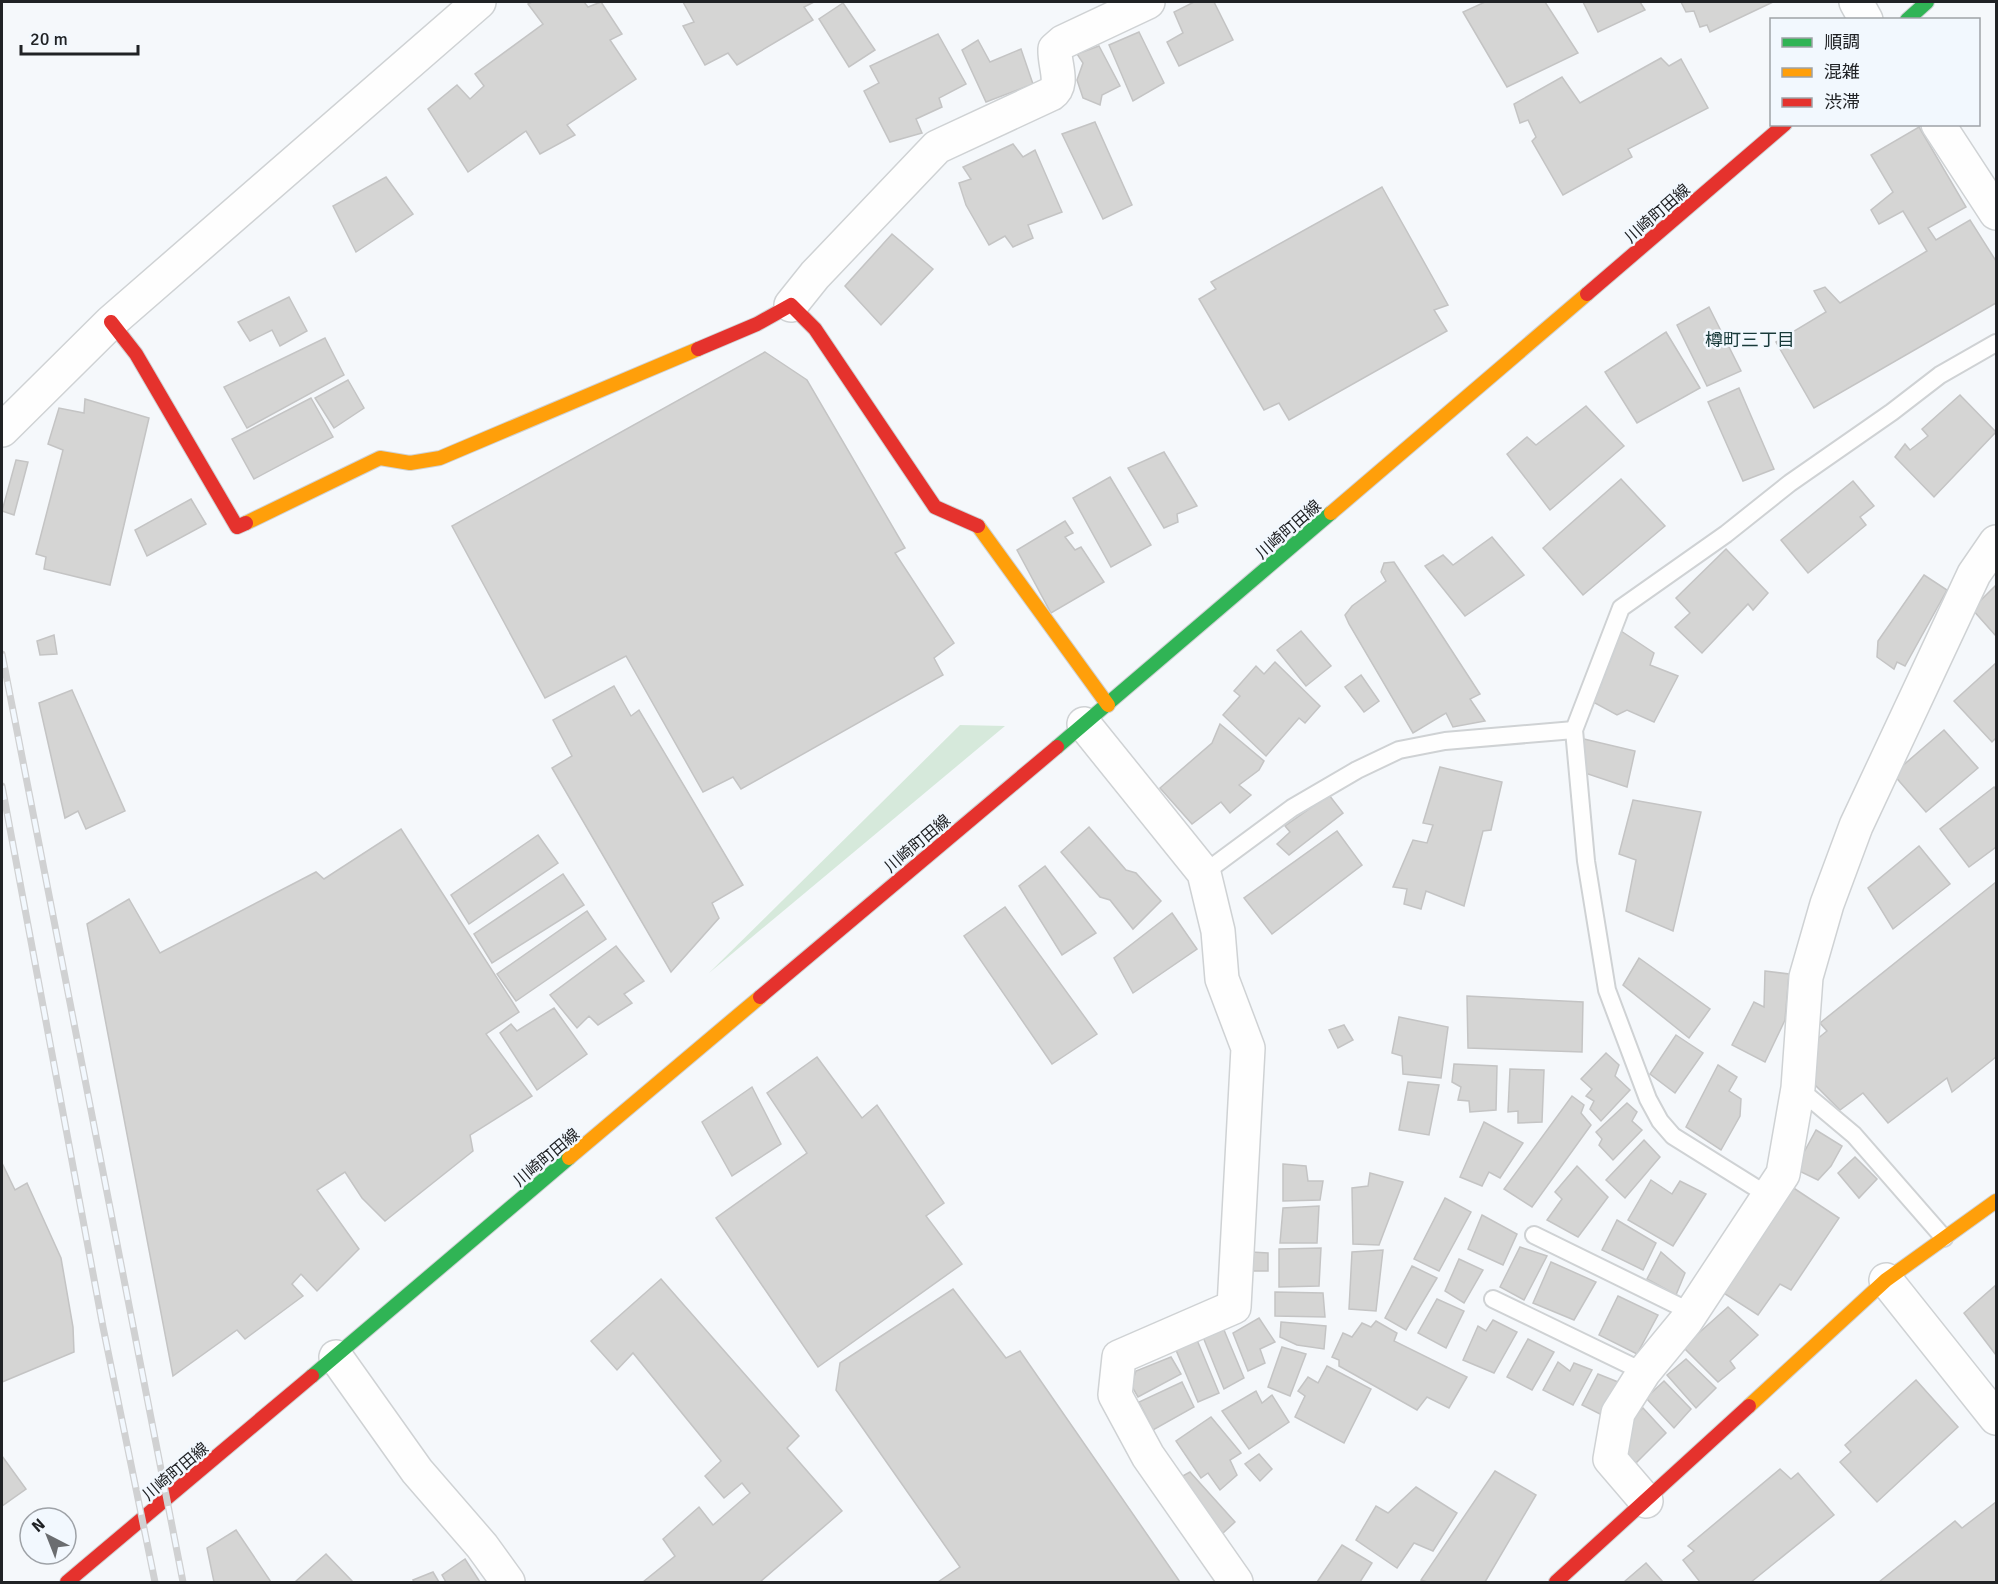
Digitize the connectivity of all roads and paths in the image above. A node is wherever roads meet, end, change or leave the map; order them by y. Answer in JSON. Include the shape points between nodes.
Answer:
{"nodes":[{"id":1,"x":479,"y":2,"type":"edge"},
{"id":2,"x":1148,"y":2,"type":"edge"},
{"id":3,"x":1856,"y":2,"type":"edge"},
{"id":4,"x":1928,"y":2,"type":"edge"},
{"id":5,"x":1865,"y":18,"type":"edge"},
{"id":6,"x":1909,"y":18,"type":"edge"},
{"id":7,"x":1783,"y":126,"type":"edge"},
{"id":8,"x":1939,"y":126,"type":"edge"},
{"id":9,"x":1996,"y":213,"type":"edge"},
{"id":10,"x":791,"y":305,"type":"junction"},
{"id":11,"x":111,"y":322,"type":"junction"},
{"id":12,"x":1996,"y":343,"type":"edge"},
{"id":13,"x":2,"y":430,"type":"edge"},
{"id":14,"x":1996,"y":542,"type":"edge"},
{"id":15,"x":1096,"y":715,"type":"junction"},
{"id":16,"x":1574,"y":730,"type":"junction"},
{"id":17,"x":1204,"y":873,"type":"junction"},
{"id":18,"x":1798,"y":1088,"type":"junction"},
{"id":19,"x":1768,"y":1196,"type":"junction"},
{"id":20,"x":1996,"y":1201,"type":"edge"},
{"id":21,"x":1534,"y":1235,"type":"dead end"},
{"id":22,"x":1944,"y":1238,"type":"junction"},
{"id":23,"x":1886,"y":1280,"type":"junction"},
{"id":24,"x":1493,"y":1299,"type":"dead end"},
{"id":25,"x":1691,"y":1312,"type":"junction"},
{"id":26,"x":336,"y":1357,"type":"junction"},
{"id":27,"x":1644,"y":1372,"type":"junction"},
{"id":28,"x":1996,"y":1418,"type":"edge"},
{"id":29,"x":1646,"y":1501,"type":"junction"},
{"id":30,"x":67,"y":1582,"type":"edge"},
{"id":31,"x":508,"y":1582,"type":"edge"},
{"id":32,"x":1236,"y":1582,"type":"edge"},
{"id":33,"x":1556,"y":1582,"type":"edge"}],
"edges":[{"from":1,"to":11,"type":"street"},
{"from":2,"to":10,"type":"street","via":[[1055,49],[1057,90],[937,147]]},
{"from":3,"to":5,"type":"street"},
{"from":4,"to":6,"type":"main road"},
{"from":7,"to":15,"type":"main road","name":"川崎町田線"},
{"from":8,"to":9,"type":"street"},
{"from":10,"to":11,"type":"main road","via":[[746,329],[440,458],[410,463],[380,458],[237,527],[136,354]]},
{"from":10,"to":15,"type":"main road","via":[[815,329],[934,507],[980,527]]},
{"from":11,"to":13,"type":"street"},
{"from":12,"to":16,"type":"lane","via":[[1940,375],[1621,608]]},
{"from":14,"to":18,"type":"street","via":[[1974,574],[1856,826],[1827,904],[1806,977]]},
{"from":15,"to":17,"type":"street"},
{"from":15,"to":26,"type":"main road","name":"川崎町田線"},
{"from":16,"to":17,"type":"lane","via":[[1445,741],[1399,750],[1292,808]]},
{"from":16,"to":19,"type":"lane","via":[[1586,861],[1607,990],[1648,1099],[1673,1136]]},
{"from":17,"to":32,"type":"street","via":[[1218,931],[1222,979],[1248,1048],[1234,1307],[1119,1357],[1115,1395],[1148,1456]]},
{"from":18,"to":19,"type":"street","via":[[1783,1174]]},
{"from":18,"to":22,"type":"lane","via":[[1854,1135]]},
{"from":19,"to":25,"type":"street"},
{"from":20,"to":22,"type":"main road"},
{"from":21,"to":25,"type":"lane"},
{"from":22,"to":23,"type":"main road"},
{"from":23,"to":28,"type":"street"},
{"from":23,"to":29,"type":"main road"},
{"from":24,"to":27,"type":"lane"},
{"from":25,"to":27,"type":"street"},
{"from":26,"to":30,"type":"main road","name":"川崎町田線"},
{"from":26,"to":31,"type":"street","via":[[417,1471]]},
{"from":27,"to":29,"type":"street","via":[[1618,1413],[1610,1459]]},
{"from":29,"to":33,"type":"main road"}]}
